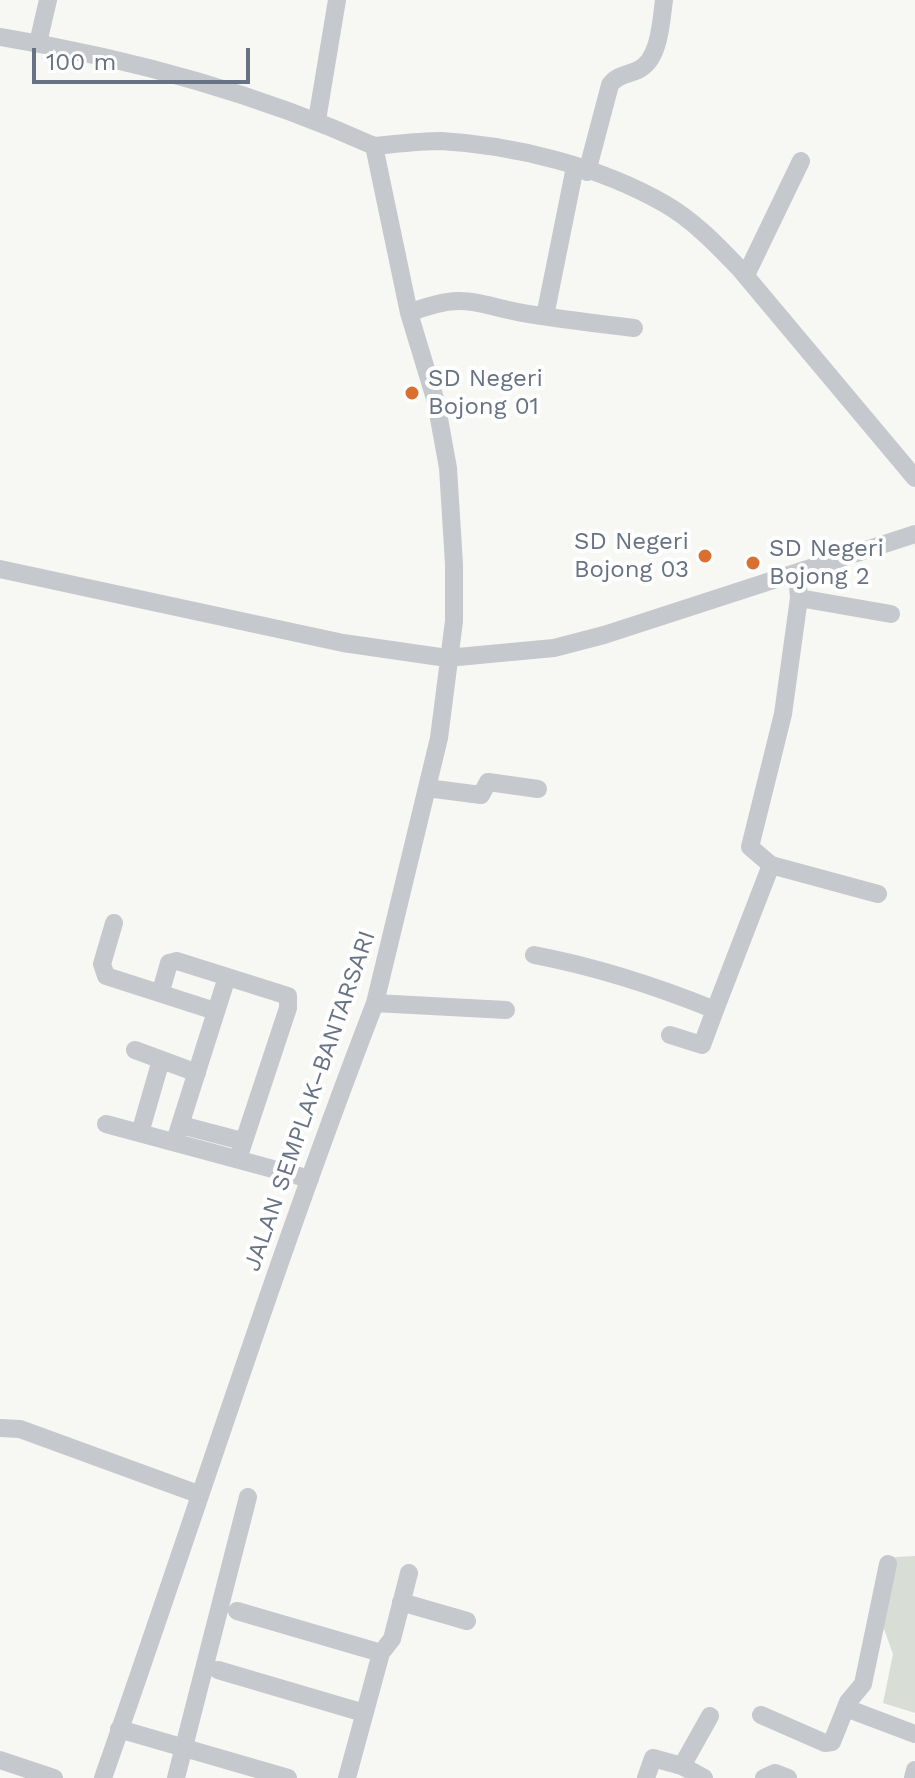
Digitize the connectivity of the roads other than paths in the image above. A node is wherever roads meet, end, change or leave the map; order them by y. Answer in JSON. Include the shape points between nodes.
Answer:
{"nodes":[{"id":1,"x":48,"y":0,"type":"edge"},
{"id":2,"x":337,"y":0,"type":"edge"},
{"id":3,"x":664,"y":0,"type":"edge"},
{"id":4,"x":0,"y":37,"type":"edge"},
{"id":5,"x":38,"y":43,"type":"junction"},
{"id":6,"x":317,"y":120,"type":"junction"},
{"id":7,"x":374,"y":146,"type":"junction"},
{"id":8,"x":801,"y":161,"type":"dead end"},
{"id":9,"x":581,"y":169,"type":"junction"},
{"id":10,"x":746,"y":275,"type":"junction"},
{"id":11,"x":409,"y":313,"type":"junction"},
{"id":12,"x":545,"y":316,"type":"junction"},
{"id":13,"x":634,"y":328,"type":"dead end"},
{"id":14,"x":915,"y":478,"type":"edge"},
{"id":15,"x":915,"y":534,"type":"edge"},
{"id":16,"x":0,"y":569,"type":"edge"},
{"id":17,"x":797,"y":573,"type":"junction"},
{"id":18,"x":799,"y":598,"type":"junction"},
{"id":19,"x":891,"y":614,"type":"dead end"},
{"id":20,"x":447,"y":658,"type":"junction"},
{"id":21,"x":427,"y":788,"type":"junction"},
{"id":22,"x":538,"y":789,"type":"dead end"},
{"id":23,"x":771,"y":865,"type":"junction"},
{"id":24,"x":878,"y":894,"type":"dead end"},
{"id":25,"x":114,"y":923,"type":"dead end"},
{"id":26,"x":534,"y":955,"type":"dead end"},
{"id":27,"x":227,"y":977,"type":"junction"},
{"id":28,"x":161,"y":991,"type":"junction"},
{"id":29,"x":375,"y":1003,"type":"junction"},
{"id":30,"x":506,"y":1010,"type":"dead end"},
{"id":31,"x":715,"y":1010,"type":"junction"},
{"id":32,"x":215,"y":1011,"type":"junction"},
{"id":33,"x":670,"y":1035,"type":"dead end"},
{"id":34,"x":135,"y":1050,"type":"dead end"},
{"id":35,"x":161,"y":1060,"type":"junction"},
{"id":36,"x":197,"y":1073,"type":"junction"},
{"id":37,"x":106,"y":1124,"type":"dead end"},
{"id":38,"x":140,"y":1133,"type":"junction"},
{"id":39,"x":178,"y":1133,"type":"junction"},
{"id":40,"x":240,"y":1150,"type":"junction"},
{"id":41,"x":310,"y":1179,"type":"junction"},
{"id":42,"x":0,"y":1428,"type":"edge"},
{"id":43,"x":198,"y":1494,"type":"junction"},
{"id":44,"x":248,"y":1497,"type":"dead end"},
{"id":45,"x":888,"y":1564,"type":"dead end"},
{"id":46,"x":409,"y":1573,"type":"dead end"},
{"id":47,"x":401,"y":1602,"type":"junction"},
{"id":48,"x":237,"y":1611,"type":"dead end"},
{"id":49,"x":467,"y":1621,"type":"dead end"},
{"id":50,"x":381,"y":1653,"type":"junction"},
{"id":51,"x":218,"y":1670,"type":"dead end"},
{"id":52,"x":846,"y":1708,"type":"junction"},
{"id":53,"x":364,"y":1713,"type":"junction"},
{"id":54,"x":761,"y":1715,"type":"dead end"},
{"id":55,"x":710,"y":1716,"type":"dead end"},
{"id":56,"x":119,"y":1729,"type":"junction"},
{"id":57,"x":915,"y":1734,"type":"edge"},
{"id":58,"x":184,"y":1748,"type":"junction"},
{"id":59,"x":0,"y":1760,"type":"edge"},
{"id":60,"x":682,"y":1766,"type":"junction"},
{"id":61,"x":915,"y":1770,"type":"edge"},
{"id":62,"x":54,"y":1778,"type":"edge"},
{"id":63,"x":103,"y":1778,"type":"edge"},
{"id":64,"x":176,"y":1778,"type":"edge"},
{"id":65,"x":288,"y":1778,"type":"edge"},
{"id":66,"x":347,"y":1778,"type":"edge"},
{"id":67,"x":646,"y":1778,"type":"edge"},
{"id":68,"x":704,"y":1778,"type":"edge"},
{"id":69,"x":764,"y":1778,"type":"edge"},
{"id":70,"x":788,"y":1778,"type":"edge"},
{"id":71,"x":913,"y":1778,"type":"edge"}],
"edges":[{"from":1,"to":5,"type":"street"},
{"from":2,"to":6,"type":"street"},
{"from":3,"to":9,"type":"street","via":[[651,59],[610,85]]},
{"from":4,"to":5,"type":"street"},
{"from":5,"to":6,"type":"street","via":[[249,97]]},
{"from":6,"to":7,"type":"street"},
{"from":7,"to":9,"type":"street","via":[[470,144]]},
{"from":7,"to":11,"type":"street","name":"JALAN SEMPLAK–BANTARSARI"},
{"from":8,"to":10,"type":"street"},
{"from":9,"to":10,"type":"street","via":[[666,204]]},
{"from":9,"to":12,"type":"street"},
{"from":10,"to":14,"type":"street"},
{"from":11,"to":12,"type":"street","via":[[459,298]]},
{"from":11,"to":20,"type":"street","name":"JALAN SEMPLAK–BANTARSARI","via":[[425,358],[448,468],[454,621]]},
{"from":12,"to":13,"type":"street"},
{"from":15,"to":17,"type":"street"},
{"from":16,"to":20,"type":"street","via":[[343,643]]},
{"from":17,"to":18,"type":"street"},
{"from":17,"to":20,"type":"street","via":[[554,648]]},
{"from":18,"to":19,"type":"street"},
{"from":18,"to":23,"type":"street","via":[[783,714],[750,845]]},
{"from":20,"to":21,"type":"street","name":"JALAN SEMPLAK–BANTARSARI","via":[[439,738]]},
{"from":21,"to":22,"type":"street","via":[[481,795],[488,782]]},
{"from":21,"to":29,"type":"street","name":"JALAN SEMPLAK–BANTARSARI"},
{"from":23,"to":24,"type":"street"},
{"from":23,"to":31,"type":"street"},
{"from":25,"to":28,"type":"street","via":[[101,970],[106,976]]},
{"from":26,"to":31,"type":"street","via":[[667,990]]},
{"from":27,"to":28,"type":"street","via":[[172,960]]},
{"from":27,"to":32,"type":"street"},
{"from":27,"to":40,"type":"street","via":[[289,1000]]},
{"from":28,"to":32,"type":"street"},
{"from":29,"to":30,"type":"street"},
{"from":29,"to":41,"type":"street","name":"JALAN SEMPLAK–BANTARSARI"},
{"from":31,"to":33,"type":"street","via":[[702,1045]]},
{"from":32,"to":36,"type":"street"},
{"from":34,"to":35,"type":"street"},
{"from":35,"to":36,"type":"street"},
{"from":35,"to":38,"type":"street"},
{"from":36,"to":39,"type":"street"},
{"from":37,"to":38,"type":"street"},
{"from":38,"to":39,"type":"street"},
{"from":39,"to":40,"type":"street"},
{"from":40,"to":41,"type":"street"},
{"from":41,"to":43,"type":"street","name":"JALAN SEMPLAK–BANTARSARI"},
{"from":42,"to":43,"type":"street","via":[[20,1429]]},
{"from":43,"to":56,"type":"street","name":"JALAN SEMPLAK–BANTARSARI"},
{"from":44,"to":58,"type":"street"},
{"from":45,"to":52,"type":"street","via":[[863,1684]]},
{"from":46,"to":47,"type":"street"},
{"from":47,"to":49,"type":"street"},
{"from":47,"to":50,"type":"street","via":[[392,1639]]},
{"from":48,"to":50,"type":"street"},
{"from":50,"to":53,"type":"street"},
{"from":51,"to":53,"type":"street"},
{"from":52,"to":54,"type":"street","via":[[829,1744]]},
{"from":52,"to":57,"type":"street"},
{"from":53,"to":66,"type":"street"},
{"from":55,"to":60,"type":"street"},
{"from":56,"to":58,"type":"street"},
{"from":56,"to":63,"type":"street","name":"JALAN SEMPLAK–BANTARSARI"},
{"from":58,"to":64,"type":"street"},
{"from":58,"to":65,"type":"street"},
{"from":59,"to":62,"type":"street"},
{"from":60,"to":67,"type":"street","via":[[653,1758]]},
{"from":60,"to":68,"type":"street"},
{"from":61,"to":71,"type":"street"},
{"from":69,"to":70,"type":"street","via":[[775,1773]]}]}
